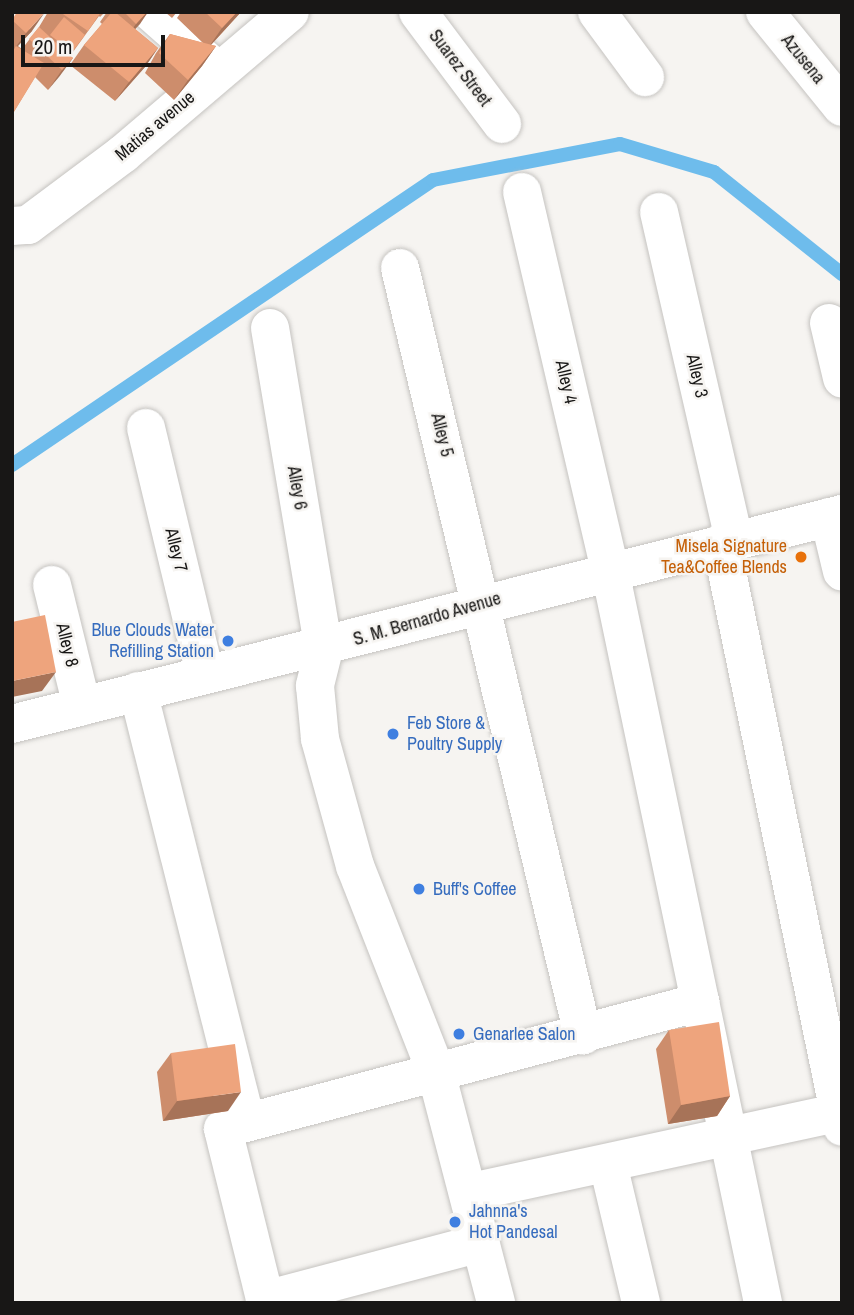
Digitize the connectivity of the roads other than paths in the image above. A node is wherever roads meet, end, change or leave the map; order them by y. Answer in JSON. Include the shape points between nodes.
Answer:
{"nodes":[{"id":1,"x":151,"y":12,"type":"edge"},
{"id":2,"x":290,"y":12,"type":"edge"},
{"id":3,"x":418,"y":12,"type":"edge"},
{"id":4,"x":597,"y":12,"type":"edge"},
{"id":5,"x":765,"y":12,"type":"edge"},
{"id":6,"x":219,"y":72,"type":"junction"},
{"id":7,"x":645,"y":77,"type":"dead end"},
{"id":8,"x":842,"y":107,"type":"edge"},
{"id":9,"x":502,"y":124,"type":"dead end"},
{"id":10,"x":522,"y":192,"type":"dead end"},
{"id":11,"x":659,"y":212,"type":"dead end"},
{"id":12,"x":12,"y":226,"type":"edge"},
{"id":13,"x":400,"y":268,"type":"dead end"},
{"id":14,"x":829,"y":323,"type":"dead end"},
{"id":15,"x":270,"y":328,"type":"dead end"},
{"id":16,"x":842,"y":378,"type":"edge"},
{"id":17,"x":146,"y":428,"type":"dead end"},
{"id":18,"x":835,"y":515,"type":"edge"},
{"id":19,"x":728,"y":542,"type":"junction"},
{"id":20,"x":842,"y":570,"type":"edge"},
{"id":21,"x":610,"y":571,"type":"junction"},
{"id":22,"x":52,"y":585,"type":"dead end"},
{"id":23,"x":484,"y":602,"type":"junction"},
{"id":24,"x":324,"y":649,"type":"junction"},
{"id":25,"x":205,"y":673,"type":"junction"},
{"id":26,"x":138,"y":691,"type":"junction"},
{"id":27,"x":82,"y":706,"type":"junction"},
{"id":28,"x":12,"y":724,"type":"edge"},
{"id":29,"x":700,"y":1002,"type":"junction"},
{"id":30,"x":583,"y":1035,"type":"junction"},
{"id":31,"x":436,"y":1072,"type":"junction"},
{"id":32,"x":841,"y":1117,"type":"edge"},
{"id":33,"x":246,"y":1122,"type":"junction"},
{"id":34,"x":729,"y":1139,"type":"junction"},
{"id":35,"x":608,"y":1164,"type":"junction"},
{"id":36,"x":471,"y":1192,"type":"junction"},
{"id":37,"x":481,"y":1243,"type":"junction"},
{"id":38,"x":265,"y":1301,"type":"edge"},
{"id":39,"x":496,"y":1303,"type":"edge"},
{"id":40,"x":641,"y":1303,"type":"edge"},
{"id":41,"x":764,"y":1303,"type":"edge"}],
"edges":[{"from":1,"to":6,"type":"street"},
{"from":2,"to":6,"type":"street","name":"Matias avenue"},
{"from":3,"to":9,"type":"street","name":"Suarez Street"},
{"from":4,"to":7,"type":"street"},
{"from":5,"to":8,"type":"street","name":"Azusena"},
{"from":6,"to":12,"type":"street","name":"Matias avenue","via":[[92,178],[28,225]]},
{"from":10,"to":21,"type":"street","name":"Alley 4"},
{"from":11,"to":19,"type":"street","name":"Alley 3"},
{"from":13,"to":23,"type":"street","name":"Alley 5"},
{"from":14,"to":16,"type":"street"},
{"from":15,"to":24,"type":"street","name":"Alley 6"},
{"from":17,"to":25,"type":"street","name":"Alley 7"},
{"from":18,"to":19,"type":"street","name":"S. M. Bernardo Avenue"},
{"from":18,"to":20,"type":"street"},
{"from":19,"to":21,"type":"street","name":"S. M. Bernardo Avenue"},
{"from":19,"to":32,"type":"street","name":"Alley 3"},
{"from":21,"to":23,"type":"street","name":"S. M. Bernardo Avenue"},
{"from":21,"to":29,"type":"street","name":"Alley 4"},
{"from":22,"to":27,"type":"street","name":"Alley 8"},
{"from":23,"to":24,"type":"street","name":"S. M. Bernardo Avenue"},
{"from":23,"to":30,"type":"street","name":"Alley 5"},
{"from":24,"to":25,"type":"street","name":"S. M. Bernardo Avenue"},
{"from":24,"to":31,"type":"street","via":[[315,686],[320,739],[355,866]]},
{"from":25,"to":26,"type":"street","name":"S. M. Bernardo Avenue"},
{"from":26,"to":27,"type":"street","name":"S. M. Bernardo Avenue"},
{"from":26,"to":33,"type":"street"},
{"from":27,"to":28,"type":"street","name":"S. M. Bernardo Avenue"},
{"from":29,"to":30,"type":"street"},
{"from":29,"to":34,"type":"street","name":"Alley 4"},
{"from":30,"to":31,"type":"street"},
{"from":31,"to":33,"type":"street"},
{"from":31,"to":36,"type":"street"},
{"from":32,"to":34,"type":"street"},
{"from":33,"to":38,"type":"street","via":[[223,1129]]},
{"from":34,"to":35,"type":"street"},
{"from":34,"to":41,"type":"street","name":"Alley 4"},
{"from":35,"to":36,"type":"street"},
{"from":35,"to":40,"type":"street"},
{"from":36,"to":37,"type":"street"},
{"from":37,"to":38,"type":"street"},
{"from":37,"to":39,"type":"street"}]}
